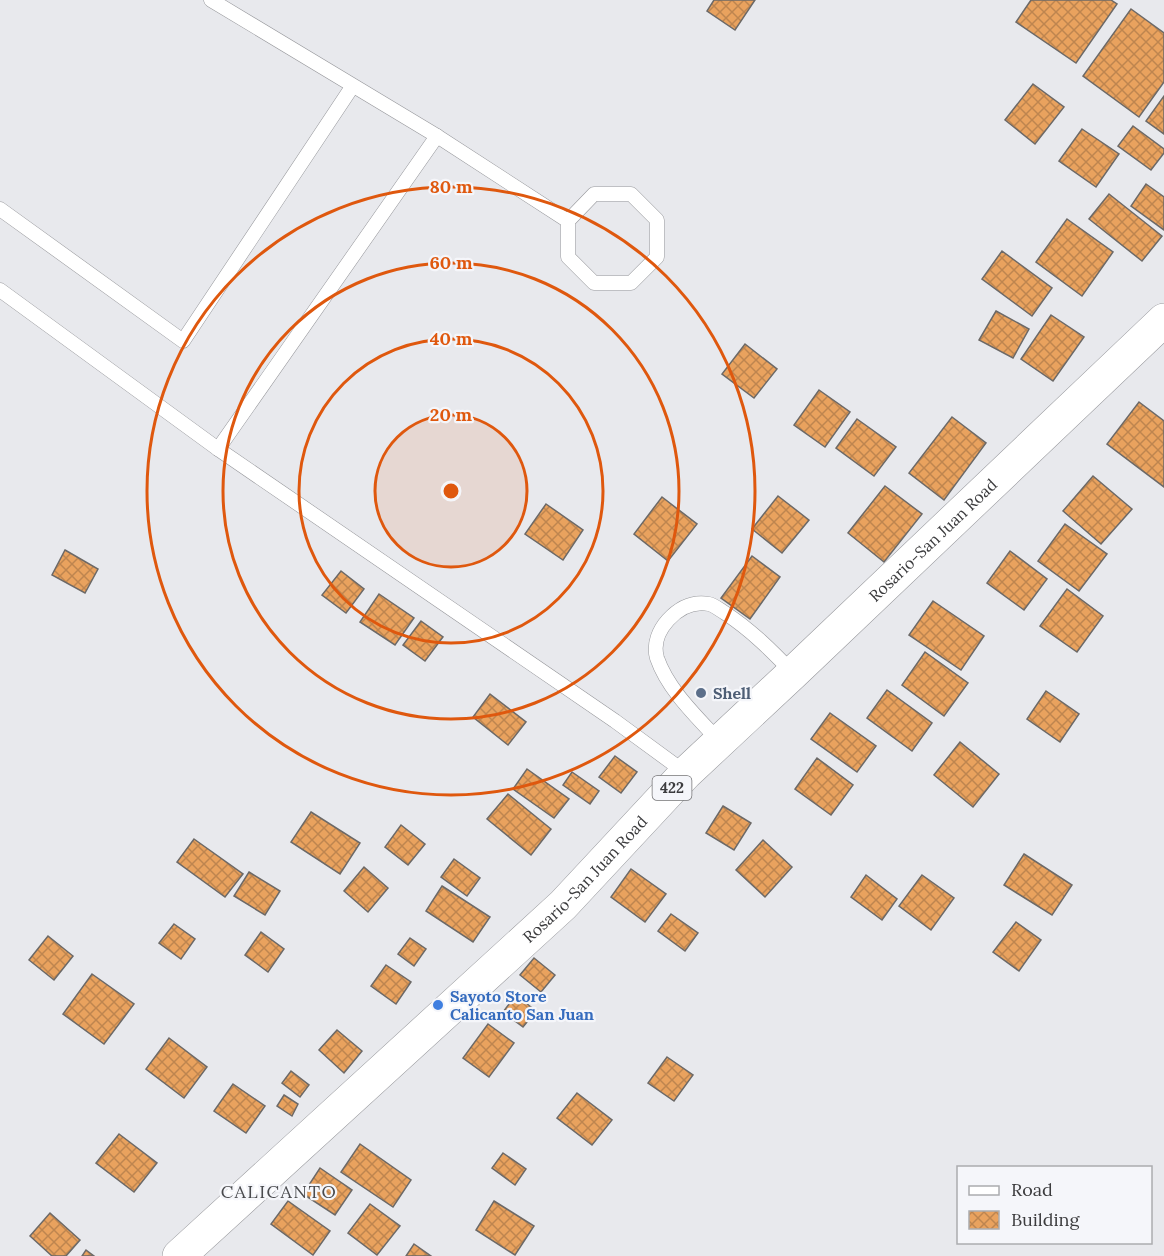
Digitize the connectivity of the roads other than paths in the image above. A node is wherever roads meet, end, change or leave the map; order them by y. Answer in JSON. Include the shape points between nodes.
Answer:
{"nodes":[{"id":1,"x":211,"y":0,"type":"edge"},
{"id":2,"x":352,"y":87,"type":"junction"},
{"id":3,"x":437,"y":136,"type":"junction"},
{"id":4,"x":0,"y":209,"type":"edge"},
{"id":5,"x":568,"y":221,"type":"junction"},
{"id":6,"x":0,"y":290,"type":"edge"},
{"id":7,"x":1164,"y":320,"type":"edge"},
{"id":8,"x":218,"y":450,"type":"junction"},
{"id":9,"x":793,"y":673,"type":"junction"},
{"id":10,"x":720,"y":742,"type":"junction"},
{"id":11,"x":686,"y":773,"type":"junction"},
{"id":12,"x":179,"y":1256,"type":"edge"}],
"edges":[{"from":1,"to":2,"type":"lane"},
{"from":2,"to":3,"type":"lane"},
{"from":2,"to":4,"type":"lane","via":[[183,341]]},
{"from":3,"to":5,"type":"lane"},
{"from":3,"to":8,"type":"lane"},
{"from":5,"to":5,"type":"lane","via":[[568,257],[594,283],[631,283],[657,256],[657,220],[631,194],[594,194]]},
{"from":6,"to":8,"type":"lane"},
{"from":7,"to":9,"type":"main road","name":"Rosario-San Juan Road","number":"422"},
{"from":8,"to":11,"type":"lane"},
{"from":9,"to":10,"type":"main road","name":"Rosario-San Juan Road","number":"422"},
{"from":9,"to":10,"type":"lane","via":[[764,643],[711,604],[692,603],[670,618],[657,636],[656,655],[667,679]]},
{"from":10,"to":11,"type":"main road","name":"Rosario-San Juan Road","number":"422"},
{"from":11,"to":12,"type":"main road","name":"Rosario-San Juan Road","number":"422","via":[[563,905]]}]}
